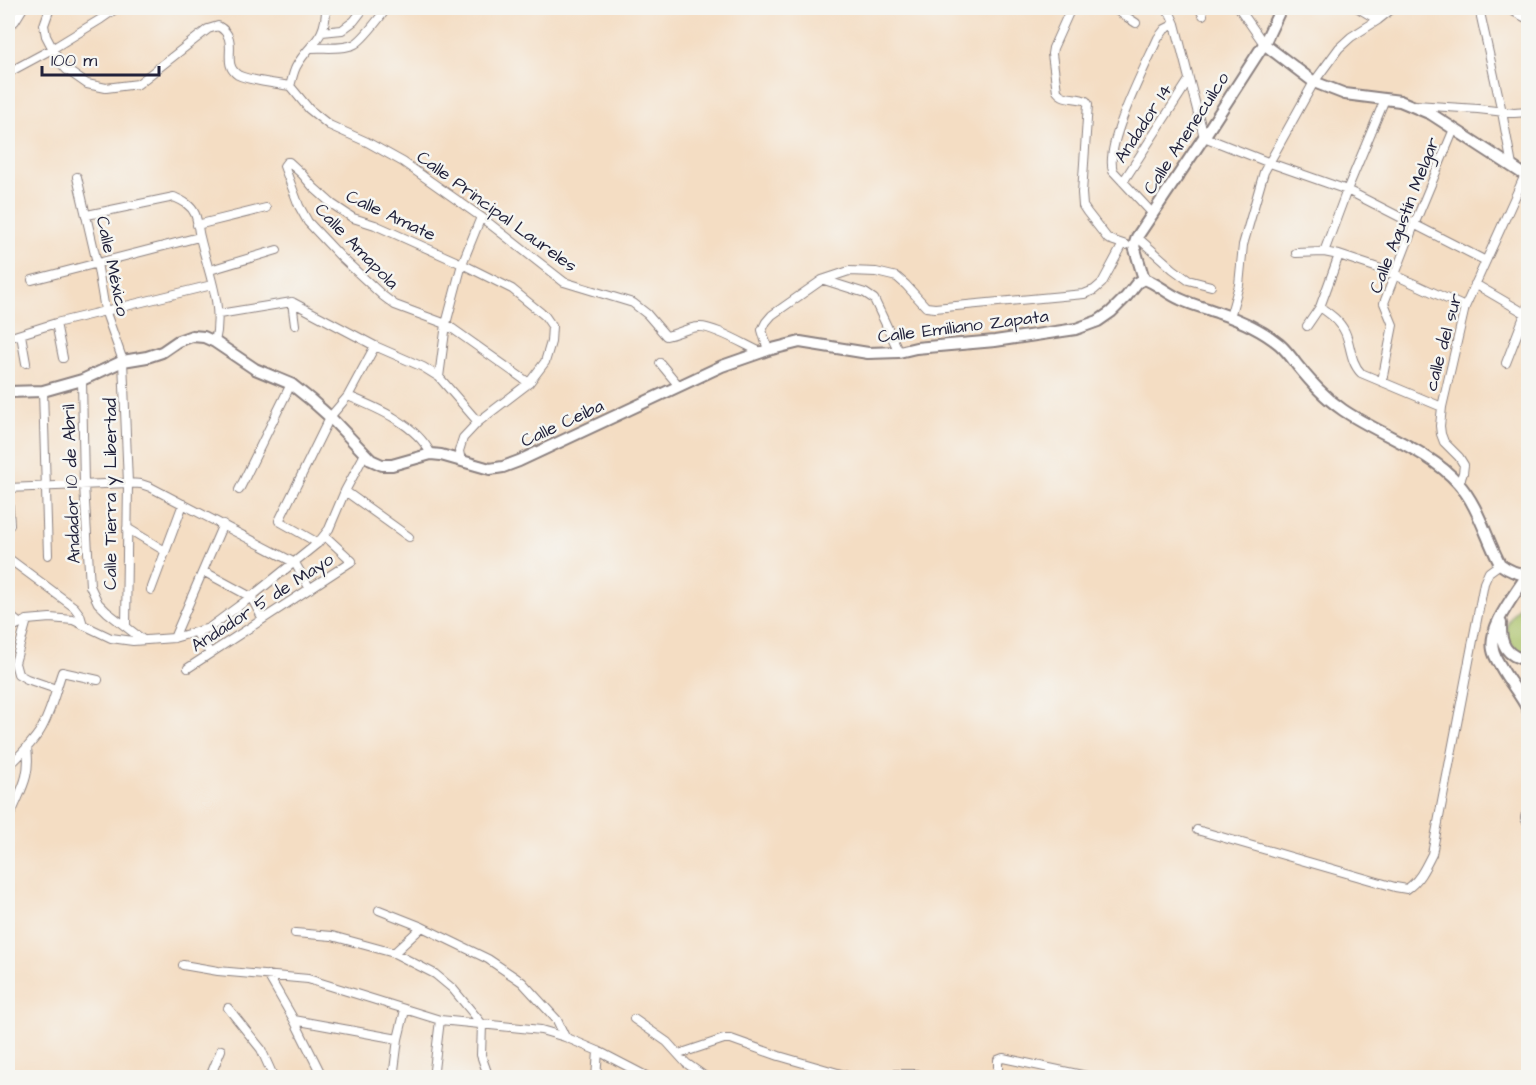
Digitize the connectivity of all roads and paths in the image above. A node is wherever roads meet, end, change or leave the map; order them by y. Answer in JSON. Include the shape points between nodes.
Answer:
{"nodes":[{"id":1,"x":23,"y":8,"type":"edge"},
{"id":2,"x":50,"y":8,"type":"edge"},
{"id":3,"x":117,"y":8,"type":"edge"},
{"id":4,"x":326,"y":8,"type":"edge"},
{"id":5,"x":364,"y":8,"type":"edge"},
{"id":6,"x":387,"y":8,"type":"edge"},
{"id":7,"x":1071,"y":8,"type":"edge"},
{"id":8,"x":1113,"y":8,"type":"edge"},
{"id":9,"x":1165,"y":8,"type":"edge"},
{"id":10,"x":1239,"y":8,"type":"edge"},
{"id":11,"x":1281,"y":8,"type":"edge"},
{"id":12,"x":1358,"y":8,"type":"edge"},
{"id":13,"x":1393,"y":8,"type":"edge"},
{"id":14,"x":1479,"y":8,"type":"edge"},
{"id":15,"x":1507,"y":8,"type":"edge"},
{"id":16,"x":1528,"y":19,"type":"edge"},
{"id":17,"x":1378,"y":20,"type":"junction"},
{"id":18,"x":1136,"y":23,"type":"dead end"},
{"id":19,"x":1175,"y":24,"type":"junction"},
{"id":20,"x":8,"y":27,"type":"edge"},
{"id":21,"x":342,"y":30,"type":"junction"},
{"id":22,"x":322,"y":32,"type":"junction"},
{"id":23,"x":1264,"y":44,"type":"junction"},
{"id":24,"x":345,"y":47,"type":"junction"},
{"id":25,"x":311,"y":48,"type":"junction"},
{"id":26,"x":52,"y":49,"type":"junction"},
{"id":27,"x":8,"y":70,"type":"edge"},
{"id":28,"x":1189,"y":80,"type":"junction"},
{"id":29,"x":1314,"y":82,"type":"junction"},
{"id":30,"x":290,"y":86,"type":"junction"},
{"id":31,"x":1385,"y":99,"type":"junction"},
{"id":32,"x":1407,"y":104,"type":"junction"},
{"id":33,"x":1502,"y":112,"type":"junction"},
{"id":34,"x":1528,"y":112,"type":"edge"},
{"id":35,"x":1454,"y":129,"type":"junction"},
{"id":36,"x":1204,"y":137,"type":"junction"},
{"id":37,"x":287,"y":162,"type":"joint"},
{"id":38,"x":1270,"y":162,"type":"junction"},
{"id":39,"x":1512,"y":166,"type":"junction"},
{"id":40,"x":1527,"y":176,"type":"edge"},
{"id":41,"x":77,"y":177,"type":"dead end"},
{"id":42,"x":1123,"y":182,"type":"junction"},
{"id":43,"x":1347,"y":190,"type":"junction"},
{"id":44,"x":266,"y":208,"type":"dead end"},
{"id":45,"x":1153,"y":214,"type":"junction"},
{"id":46,"x":87,"y":215,"type":"junction"},
{"id":47,"x":481,"y":217,"type":"junction"},
{"id":48,"x":197,"y":225,"type":"junction"},
{"id":49,"x":1414,"y":225,"type":"junction"},
{"id":50,"x":199,"y":237,"type":"junction"},
{"id":51,"x":1131,"y":243,"type":"junction"},
{"id":52,"x":277,"y":250,"type":"dead end"},
{"id":53,"x":1324,"y":252,"type":"junction"},
{"id":54,"x":1296,"y":253,"type":"dead end"},
{"id":55,"x":1339,"y":255,"type":"junction"},
{"id":56,"x":1486,"y":261,"type":"junction"},
{"id":57,"x":97,"y":263,"type":"junction"},
{"id":58,"x":462,"y":264,"type":"junction"},
{"id":59,"x":210,"y":270,"type":"junction"},
{"id":60,"x":1395,"y":275,"type":"junction"},
{"id":61,"x":1144,"y":279,"type":"junction"},
{"id":62,"x":32,"y":280,"type":"dead end"},
{"id":63,"x":822,"y":280,"type":"junction"},
{"id":64,"x":1475,"y":284,"type":"junction"},
{"id":65,"x":212,"y":285,"type":"junction"},
{"id":66,"x":1211,"y":286,"type":"dead end"},
{"id":67,"x":292,"y":302,"type":"junction"},
{"id":68,"x":1320,"y":307,"type":"junction"},
{"id":69,"x":1465,"y":307,"type":"junction"},
{"id":70,"x":105,"y":310,"type":"junction"},
{"id":71,"x":1527,"y":311,"type":"edge"},
{"id":72,"x":219,"y":314,"type":"junction"},
{"id":73,"x":1230,"y":317,"type":"junction"},
{"id":74,"x":56,"y":323,"type":"junction"},
{"id":75,"x":446,"y":324,"type":"junction"},
{"id":76,"x":295,"y":325,"type":"dead end"},
{"id":77,"x":1307,"y":326,"type":"dead end"},
{"id":78,"x":21,"y":335,"type":"junction"},
{"id":79,"x":8,"y":338,"type":"edge"},
{"id":80,"x":215,"y":342,"type":"junction"},
{"id":81,"x":375,"y":346,"type":"junction"},
{"id":82,"x":764,"y":351,"type":"junction"},
{"id":83,"x":899,"y":352,"type":"junction"},
{"id":84,"x":63,"y":358,"type":"dead end"},
{"id":85,"x":123,"y":361,"type":"junction"},
{"id":86,"x":26,"y":363,"type":"dead end"},
{"id":87,"x":660,"y":363,"type":"dead end"},
{"id":88,"x":1506,"y":363,"type":"dead end"},
{"id":89,"x":439,"y":377,"type":"junction"},
{"id":90,"x":82,"y":381,"type":"junction"},
{"id":91,"x":1382,"y":381,"type":"junction"},
{"id":92,"x":529,"y":383,"type":"junction"},
{"id":93,"x":291,"y":384,"type":"junction"},
{"id":94,"x":679,"y":387,"type":"junction"},
{"id":95,"x":43,"y":390,"type":"junction"},
{"id":96,"x":8,"y":392,"type":"edge"},
{"id":97,"x":348,"y":396,"type":"junction"},
{"id":98,"x":1442,"y":407,"type":"junction"},
{"id":99,"x":330,"y":417,"type":"junction"},
{"id":100,"x":478,"y":422,"type":"junction"},
{"id":101,"x":365,"y":454,"type":"junction"},
{"id":102,"x":431,"y":454,"type":"junction"},
{"id":103,"x":461,"y":461,"type":"junction"},
{"id":104,"x":128,"y":483,"type":"junction"},
{"id":105,"x":1459,"y":484,"type":"junction"},
{"id":106,"x":84,"y":485,"type":"junction"},
{"id":107,"x":47,"y":486,"type":"junction"},
{"id":108,"x":8,"y":488,"type":"edge"},
{"id":109,"x":238,"y":490,"type":"dead end"},
{"id":110,"x":345,"y":490,"type":"junction"},
{"id":111,"x":8,"y":494,"type":"edge"},
{"id":112,"x":183,"y":504,"type":"junction"},
{"id":113,"x":10,"y":525,"type":"dead end"},
{"id":114,"x":223,"y":525,"type":"junction"},
{"id":115,"x":127,"y":528,"type":"junction"},
{"id":116,"x":325,"y":536,"type":"junction"},
{"id":117,"x":409,"y":537,"type":"dead end"},
{"id":118,"x":318,"y":543,"type":"junction"},
{"id":119,"x":165,"y":551,"type":"junction"},
{"id":120,"x":48,"y":555,"type":"dead end"},
{"id":121,"x":8,"y":558,"type":"edge"},
{"id":122,"x":295,"y":563,"type":"junction"},
{"id":123,"x":1500,"y":564,"type":"junction"},
{"id":124,"x":203,"y":571,"type":"junction"},
{"id":125,"x":1528,"y":575,"type":"edge"},
{"id":126,"x":310,"y":589,"type":"junction"},
{"id":127,"x":151,"y":590,"type":"dead end"},
{"id":128,"x":251,"y":597,"type":"junction"},
{"id":129,"x":8,"y":615,"type":"edge"},
{"id":130,"x":1501,"y":616,"type":"junction"},
{"id":131,"x":263,"y":619,"type":"junction"},
{"id":132,"x":23,"y":622,"type":"junction"},
{"id":133,"x":83,"y":625,"type":"junction"},
{"id":134,"x":126,"y":627,"type":"junction"},
{"id":135,"x":8,"y":629,"type":"edge"},
{"id":136,"x":196,"y":632,"type":"junction"},
{"id":137,"x":174,"y":638,"type":"junction"},
{"id":138,"x":143,"y":640,"type":"junction"},
{"id":139,"x":210,"y":653,"type":"junction"},
{"id":140,"x":1528,"y":660,"type":"edge"},
{"id":141,"x":188,"y":668,"type":"dead end"},
{"id":142,"x":98,"y":680,"type":"dead end"},
{"id":143,"x":56,"y":689,"type":"junction"},
{"id":144,"x":1528,"y":710,"type":"edge"},
{"id":145,"x":27,"y":748,"type":"junction"},
{"id":146,"x":8,"y":767,"type":"edge"},
{"id":147,"x":10,"y":814,"type":"dead end"},
{"id":148,"x":1197,"y":830,"type":"dead end"},
{"id":149,"x":379,"y":910,"type":"dead end"},
{"id":150,"x":422,"y":927,"type":"junction"},
{"id":151,"x":295,"y":933,"type":"dead end"},
{"id":152,"x":394,"y":953,"type":"junction"},
{"id":153,"x":183,"y":965,"type":"dead end"},
{"id":154,"x":268,"y":975,"type":"junction"},
{"id":155,"x":228,"y":1008,"type":"dead end"},
{"id":156,"x":405,"y":1010,"type":"junction"},
{"id":157,"x":634,"y":1019,"type":"dead end"},
{"id":158,"x":294,"y":1020,"type":"junction"},
{"id":159,"x":440,"y":1020,"type":"junction"},
{"id":160,"x":482,"y":1024,"type":"junction"},
{"id":161,"x":565,"y":1037,"type":"junction"},
{"id":162,"x":398,"y":1039,"type":"junction"},
{"id":163,"x":221,"y":1050,"type":"dead end"},
{"id":164,"x":598,"y":1052,"type":"junction"},
{"id":165,"x":679,"y":1054,"type":"junction"},
{"id":166,"x":1043,"y":1066,"type":"junction"},
{"id":167,"x":917,"y":1074,"type":"dead end"},
{"id":168,"x":212,"y":1077,"type":"edge"},
{"id":169,"x":274,"y":1077,"type":"edge"},
{"id":170,"x":323,"y":1077,"type":"edge"},
{"id":171,"x":335,"y":1077,"type":"edge"},
{"id":172,"x":393,"y":1077,"type":"edge"},
{"id":173,"x":433,"y":1077,"type":"edge"},
{"id":174,"x":488,"y":1077,"type":"edge"},
{"id":175,"x":511,"y":1077,"type":"edge"},
{"id":176,"x":596,"y":1077,"type":"edge"},
{"id":177,"x":650,"y":1077,"type":"edge"},
{"id":178,"x":707,"y":1077,"type":"edge"},
{"id":179,"x":855,"y":1077,"type":"edge"},
{"id":180,"x":890,"y":1077,"type":"edge"},
{"id":181,"x":998,"y":1077,"type":"edge"},
{"id":182,"x":1043,"y":1077,"type":"edge"},
{"id":183,"x":1092,"y":1077,"type":"edge"}],
"edges":[{"from":1,"to":20,"type":"street"},
{"from":2,"to":26,"type":"street","via":[[44,25]]},
{"from":3,"to":26,"type":"street"},
{"from":4,"to":22,"type":"street"},
{"from":5,"to":21,"type":"street"},
{"from":6,"to":24,"type":"street","via":[[356,44]]},
{"from":7,"to":51,"type":"street","via":[[1052,54],[1057,91],[1061,96],[1080,98],[1088,104],[1083,206],[1108,239]]},
{"from":8,"to":18,"type":"street"},
{"from":9,"to":19,"type":"street"},
{"from":10,"to":23,"type":"street"},
{"from":11,"to":23,"type":"street","name":"Calle Anenecuilco"},
{"from":12,"to":17,"type":"street"},
{"from":13,"to":17,"type":"street"},
{"from":14,"to":33,"type":"street"},
{"from":15,"to":16,"type":"street"},
{"from":17,"to":29,"type":"street","via":[[1339,48]]},
{"from":19,"to":28,"type":"street"},
{"from":19,"to":42,"type":"street","via":[[1158,38],[1116,135],[1111,165]]},
{"from":21,"to":22,"type":"street"},
{"from":21,"to":24,"type":"street"},
{"from":22,"to":25,"type":"street"},
{"from":23,"to":29,"type":"street"},
{"from":23,"to":36,"type":"street","name":"Calle Anenecuilco"},
{"from":24,"to":25,"type":"street"},
{"from":25,"to":30,"type":"street","via":[[296,68]]},
{"from":26,"to":27,"type":"street"},
{"from":26,"to":30,"type":"street","via":[[67,70],[87,84],[126,87],[138,84],[208,29],[219,26],[229,36],[232,70],[240,76]]},
{"from":28,"to":36,"type":"street"},
{"from":28,"to":42,"type":"street","name":"Andador 14"},
{"from":29,"to":31,"type":"street","via":[[1345,94]]},
{"from":29,"to":38,"type":"street"},
{"from":30,"to":47,"type":"street","name":"Calle Principal Laureles","via":[[329,125],[403,162]]},
{"from":31,"to":32,"type":"street"},
{"from":31,"to":43,"type":"street"},
{"from":32,"to":33,"type":"street"},
{"from":32,"to":35,"type":"street"},
{"from":33,"to":34,"type":"street"},
{"from":33,"to":39,"type":"street"},
{"from":35,"to":39,"type":"street"},
{"from":35,"to":49,"type":"street","name":"Calle Agustín Melgar"},
{"from":36,"to":38,"type":"street"},
{"from":36,"to":45,"type":"street","name":"Calle Anenecuilco"},
{"from":37,"to":58,"type":"street","name":"Calle Amate","via":[[353,218]]},
{"from":37,"to":75,"type":"street","name":"Calle Amapola","via":[[284,166],[299,206],[341,257],[395,305]]},
{"from":38,"to":43,"type":"street"},
{"from":38,"to":73,"type":"street","via":[[1243,245],[1239,285]]},
{"from":39,"to":40,"type":"street"},
{"from":40,"to":56,"type":"street","name":"calle del sur"},
{"from":41,"to":46,"type":"street","name":"Calle México"},
{"from":42,"to":45,"type":"street"},
{"from":43,"to":49,"type":"street"},
{"from":43,"to":53,"type":"street"},
{"from":44,"to":48,"type":"street"},
{"from":45,"to":51,"type":"street","name":"Calle Anenecuilco"},
{"from":46,"to":48,"type":"street","via":[[174,198],[186,202]]},
{"from":46,"to":57,"type":"street","name":"Calle México"},
{"from":47,"to":58,"type":"street"},
{"from":47,"to":82,"type":"street","name":"Calle Principal Laureles","via":[[564,282],[633,303],[666,336],[706,327]]},
{"from":48,"to":50,"type":"street"},
{"from":49,"to":56,"type":"street"},
{"from":49,"to":60,"type":"street","name":"Calle Agustín Melgar"},
{"from":50,"to":57,"type":"street"},
{"from":50,"to":59,"type":"street"},
{"from":51,"to":61,"type":"street"},
{"from":51,"to":63,"type":"street","via":[[1102,283],[1083,294],[935,308],[926,307],[897,277],[849,271]]},
{"from":51,"to":66,"type":"street","via":[[1188,280]]},
{"from":52,"to":59,"type":"street"},
{"from":53,"to":54,"type":"street"},
{"from":53,"to":55,"type":"street"},
{"from":55,"to":60,"type":"street"},
{"from":55,"to":68,"type":"street"},
{"from":56,"to":64,"type":"street","name":"calle del sur"},
{"from":57,"to":62,"type":"street"},
{"from":57,"to":70,"type":"street","name":"Calle México"},
{"from":58,"to":75,"type":"street"},
{"from":58,"to":92,"type":"street","name":"Calle Amate","via":[[512,289],[552,326],[545,362]]},
{"from":59,"to":65,"type":"street"},
{"from":60,"to":69,"type":"street"},
{"from":60,"to":91,"type":"street","name":"Calle Agustín Melgar","via":[[1384,303],[1393,325]]},
{"from":61,"to":73,"type":"street","via":[[1182,301]]},
{"from":61,"to":83,"type":"street","name":"Calle Emiliano Zapata","via":[[1111,312],[1076,328]]},
{"from":63,"to":82,"type":"street","via":[[766,322],[762,330]]},
{"from":63,"to":83,"type":"street","via":[[874,299]]},
{"from":64,"to":69,"type":"street","name":"calle del sur"},
{"from":64,"to":71,"type":"street"},
{"from":65,"to":70,"type":"street"},
{"from":65,"to":72,"type":"street"},
{"from":67,"to":72,"type":"street"},
{"from":67,"to":76,"type":"street"},
{"from":67,"to":81,"type":"street"},
{"from":68,"to":77,"type":"street"},
{"from":68,"to":91,"type":"street","via":[[1335,317],[1344,330],[1356,368]]},
{"from":69,"to":98,"type":"street","name":"calle del sur"},
{"from":70,"to":74,"type":"street"},
{"from":70,"to":85,"type":"street","name":"Calle México"},
{"from":71,"to":88,"type":"street"},
{"from":72,"to":80,"type":"street"},
{"from":73,"to":105,"type":"street","via":[[1280,345],[1332,402],[1440,466]]},
{"from":74,"to":78,"type":"street"},
{"from":74,"to":84,"type":"street"},
{"from":75,"to":89,"type":"street"},
{"from":75,"to":92,"type":"street","name":"Calle Amapola"},
{"from":78,"to":79,"type":"street"},
{"from":78,"to":86,"type":"street"},
{"from":80,"to":85,"type":"street","via":[[192,336],[162,352]]},
{"from":80,"to":93,"type":"street","via":[[255,369]]},
{"from":81,"to":89,"type":"street"},
{"from":81,"to":97,"type":"street"},
{"from":82,"to":83,"type":"street","name":"Calle Emiliano Zapata","via":[[800,342],[868,353]]},
{"from":82,"to":94,"type":"street","name":"Calle Ceiba"},
{"from":85,"to":90,"type":"street"},
{"from":85,"to":104,"type":"street","name":"Calle Tierra y Libertad"},
{"from":87,"to":94,"type":"street"},
{"from":89,"to":100,"type":"street"},
{"from":90,"to":95,"type":"street"},
{"from":90,"to":106,"type":"street","name":"Andador 10 de Abril"},
{"from":91,"to":98,"type":"street"},
{"from":92,"to":100,"type":"street"},
{"from":93,"to":99,"type":"street"},
{"from":93,"to":109,"type":"street"},
{"from":94,"to":103,"type":"street","name":"Calle Ceiba","via":[[503,467]]},
{"from":95,"to":96,"type":"street"},
{"from":95,"to":107,"type":"street"},
{"from":97,"to":99,"type":"street"},
{"from":97,"to":102,"type":"street","via":[[395,418]]},
{"from":98,"to":105,"type":"street","name":"calle del sur","via":[[1440,426],[1444,442],[1464,465]]},
{"from":99,"to":101,"type":"street"},
{"from":99,"to":118,"type":"street","via":[[279,521]]},
{"from":100,"to":103,"type":"street","via":[[463,438]]},
{"from":101,"to":102,"type":"street","name":"Calle Ceiba","via":[[382,465],[392,465]]},
{"from":101,"to":110,"type":"street"},
{"from":102,"to":103,"type":"street","name":"Calle Ceiba"},
{"from":104,"to":106,"type":"street"},
{"from":104,"to":112,"type":"street","via":[[150,487]]},
{"from":104,"to":115,"type":"street","name":"Calle Tierra y Libertad"},
{"from":105,"to":123,"type":"street"},
{"from":106,"to":107,"type":"street"},
{"from":106,"to":134,"type":"street","name":"Andador 10 de Abril","via":[[90,586],[98,603]]},
{"from":107,"to":108,"type":"street"},
{"from":107,"to":120,"type":"street"},
{"from":110,"to":116,"type":"street"},
{"from":110,"to":117,"type":"street"},
{"from":111,"to":113,"type":"street"},
{"from":112,"to":114,"type":"street"},
{"from":112,"to":119,"type":"street"},
{"from":114,"to":122,"type":"street"},
{"from":114,"to":124,"type":"street"},
{"from":115,"to":119,"type":"street"},
{"from":115,"to":134,"type":"street","name":"Calle Tierra y Libertad"},
{"from":116,"to":118,"type":"street"},
{"from":116,"to":126,"type":"street","name":"Andador 5 de Mayo","via":[[352,561]]},
{"from":118,"to":122,"type":"street"},
{"from":119,"to":127,"type":"street"},
{"from":121,"to":133,"type":"street","via":[[74,607]]},
{"from":122,"to":126,"type":"street"},
{"from":122,"to":128,"type":"street"},
{"from":123,"to":125,"type":"street"},
{"from":123,"to":148,"type":"street","via":[[1484,583],[1432,854],[1414,884],[1407,890]]},
{"from":124,"to":128,"type":"street"},
{"from":124,"to":137,"type":"street"},
{"from":125,"to":130,"type":"street"},
{"from":126,"to":131,"type":"street","name":"Andador 5 de Mayo"},
{"from":128,"to":131,"type":"street"},
{"from":128,"to":136,"type":"street","via":[[209,628]]},
{"from":129,"to":132,"type":"street"},
{"from":130,"to":140,"type":"street","via":[[1504,646],[1519,659]]},
{"from":130,"to":144,"type":"street","via":[[1492,649]]},
{"from":131,"to":139,"type":"street","name":"Andador 5 de Mayo"},
{"from":132,"to":133,"type":"street","via":[[50,618]]},
{"from":132,"to":135,"type":"street"},
{"from":132,"to":143,"type":"street","via":[[15,663],[18,674]]},
{"from":133,"to":138,"type":"street","via":[[111,638]]},
{"from":134,"to":138,"type":"street"},
{"from":136,"to":137,"type":"street"},
{"from":136,"to":139,"type":"street"},
{"from":137,"to":138,"type":"street"},
{"from":139,"to":141,"type":"street","name":"Andador 5 de Mayo"},
{"from":142,"to":143,"type":"street","via":[[62,672]]},
{"from":143,"to":145,"type":"street","via":[[50,711]]},
{"from":145,"to":146,"type":"street"},
{"from":145,"to":147,"type":"street","via":[[27,776]]},
{"from":149,"to":150,"type":"street"},
{"from":150,"to":152,"type":"street"},
{"from":150,"to":161,"type":"street","via":[[488,959],[522,982],[556,1020]]},
{"from":151,"to":152,"type":"street","via":[[333,936]]},
{"from":152,"to":160,"type":"street","via":[[435,974]]},
{"from":153,"to":154,"type":"street"},
{"from":154,"to":156,"type":"street","via":[[308,979]]},
{"from":154,"to":158,"type":"street"},
{"from":155,"to":169,"type":"street","via":[[261,1049]]},
{"from":156,"to":159,"type":"street"},
{"from":156,"to":162,"type":"street"},
{"from":157,"to":165,"type":"street"},
{"from":158,"to":162,"type":"street"},
{"from":158,"to":170,"type":"street"},
{"from":159,"to":160,"type":"street"},
{"from":159,"to":173,"type":"street"},
{"from":160,"to":161,"type":"street","via":[[541,1030]]},
{"from":160,"to":174,"type":"street","via":[[481,1055]]},
{"from":161,"to":164,"type":"street"},
{"from":162,"to":172,"type":"street"},
{"from":163,"to":168,"type":"street"},
{"from":164,"to":176,"type":"street"},
{"from":164,"to":177,"type":"street"},
{"from":165,"to":178,"type":"street","via":[[686,1064]]},
{"from":165,"to":179,"type":"street","via":[[731,1039]]},
{"from":166,"to":181,"type":"street","via":[[1003,1058],[998,1060]]},
{"from":166,"to":182,"type":"street"},
{"from":166,"to":183,"type":"street"},
{"from":167,"to":180,"type":"street"},
{"from":170,"to":171,"type":"street"},
{"from":174,"to":175,"type":"street"}]}
